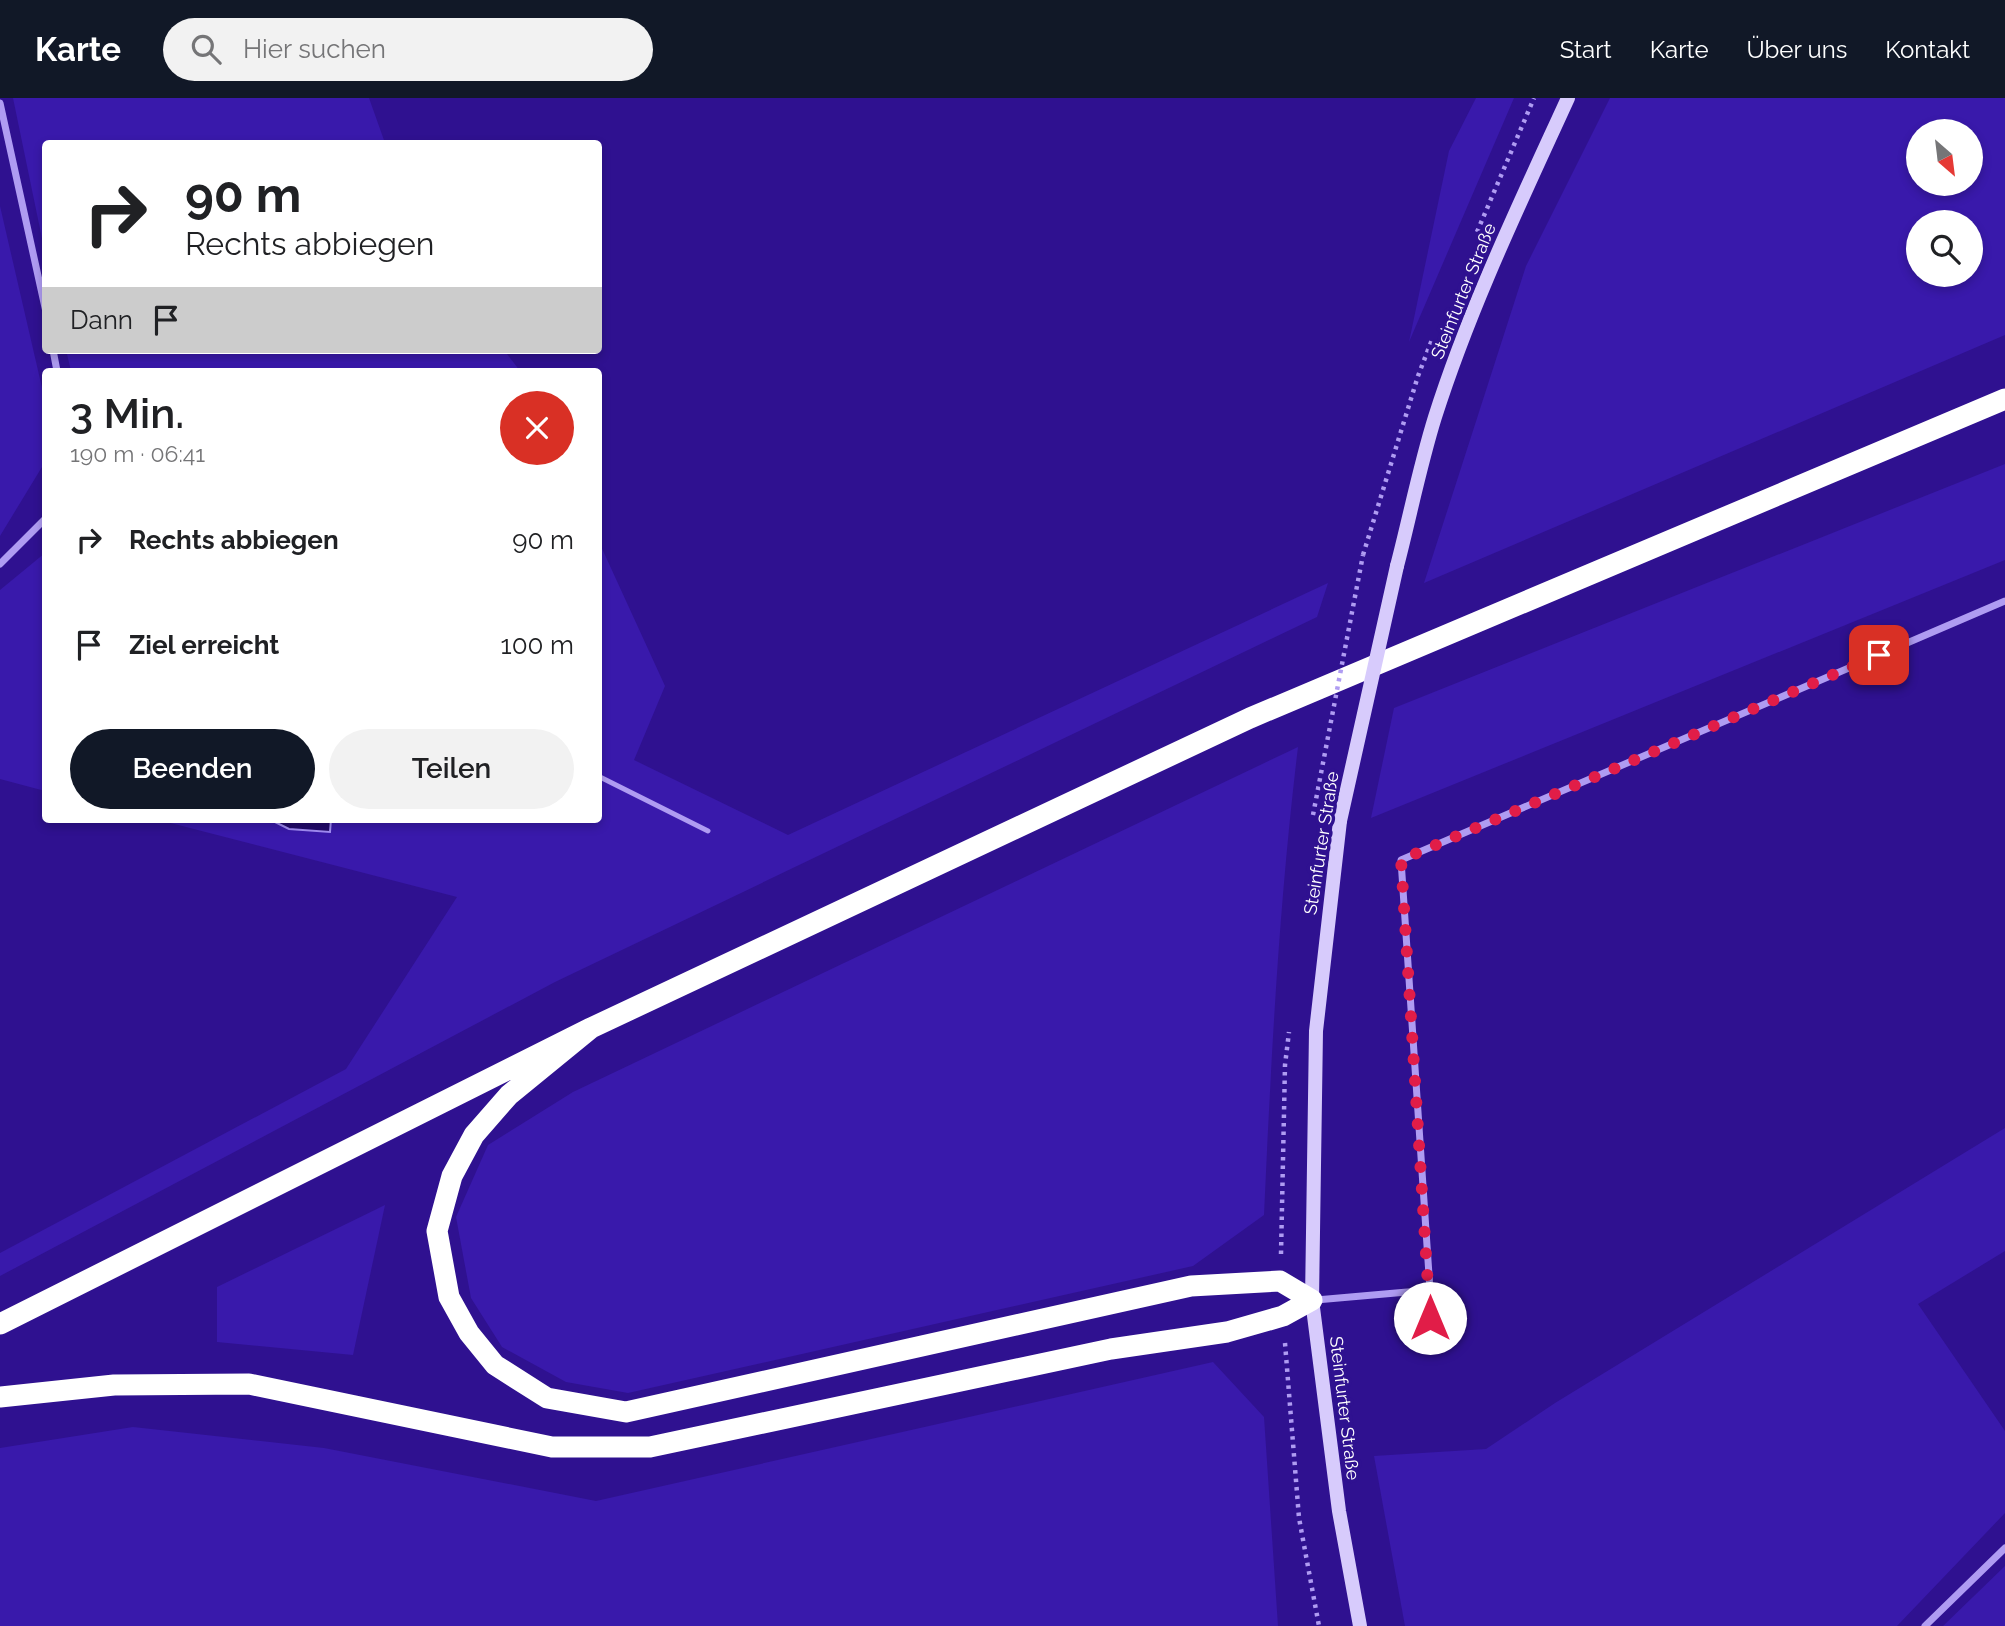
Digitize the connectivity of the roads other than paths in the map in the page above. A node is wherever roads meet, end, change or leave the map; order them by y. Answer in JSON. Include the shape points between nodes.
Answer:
{"nodes":[{"id":1,"x":1568,"y":98,"type":"edge"},
{"id":2,"x":0,"y":103,"type":"edge"},
{"id":3,"x":42,"y":294,"type":"edge"},
{"id":4,"x":2005,"y":399,"type":"edge"},
{"id":5,"x":42,"y":522,"type":"edge"},
{"id":6,"x":0,"y":564,"type":"edge"},
{"id":7,"x":2005,"y":601,"type":"edge"},
{"id":8,"x":602,"y":778,"type":"edge"},
{"id":9,"x":708,"y":831,"type":"dead end"},
{"id":10,"x":591,"y":1028,"type":"junction"},
{"id":11,"x":1430,"y":1290,"type":"junction"},
{"id":12,"x":1311,"y":1300,"type":"junction"},
{"id":13,"x":1430,"y":1318,"type":"dead end"},
{"id":14,"x":0,"y":1324,"type":"edge"},
{"id":15,"x":0,"y":1397,"type":"edge"},
{"id":16,"x":2005,"y":1548,"type":"edge"},
{"id":17,"x":1360,"y":1626,"type":"edge"},
{"id":18,"x":1925,"y":1626,"type":"edge"}],
"edges":[{"from":1,"to":12,"type":"main road","name":"Steinfurter Straße","bridge":true,"via":[[1492,263],[1435,418],[1340,821],[1316,1031]]},
{"from":2,"to":3,"type":"street"},
{"from":4,"to":10,"type":"highway","via":[[1250,718]]},
{"from":5,"to":6,"type":"street"},
{"from":7,"to":11,"type":"street","via":[[1401,860]]},
{"from":8,"to":9,"type":"lane"},
{"from":10,"to":12,"type":"highway","via":[[509,1095],[474,1135],[452,1176],[438,1231],[449,1297],[469,1333],[495,1365],[547,1398],[626,1412],[1191,1286],[1280,1281]]},
{"from":10,"to":14,"type":"highway"},
{"from":11,"to":12,"type":"street"},
{"from":11,"to":13,"type":"street"},
{"from":12,"to":15,"type":"highway","via":[[1283,1316],[1227,1332],[1111,1349],[650,1447],[552,1447],[249,1384],[114,1385]]},
{"from":12,"to":17,"type":"main road","name":"Steinfurter Straße","via":[[1339,1511]]},
{"from":16,"to":18,"type":"street"}]}
